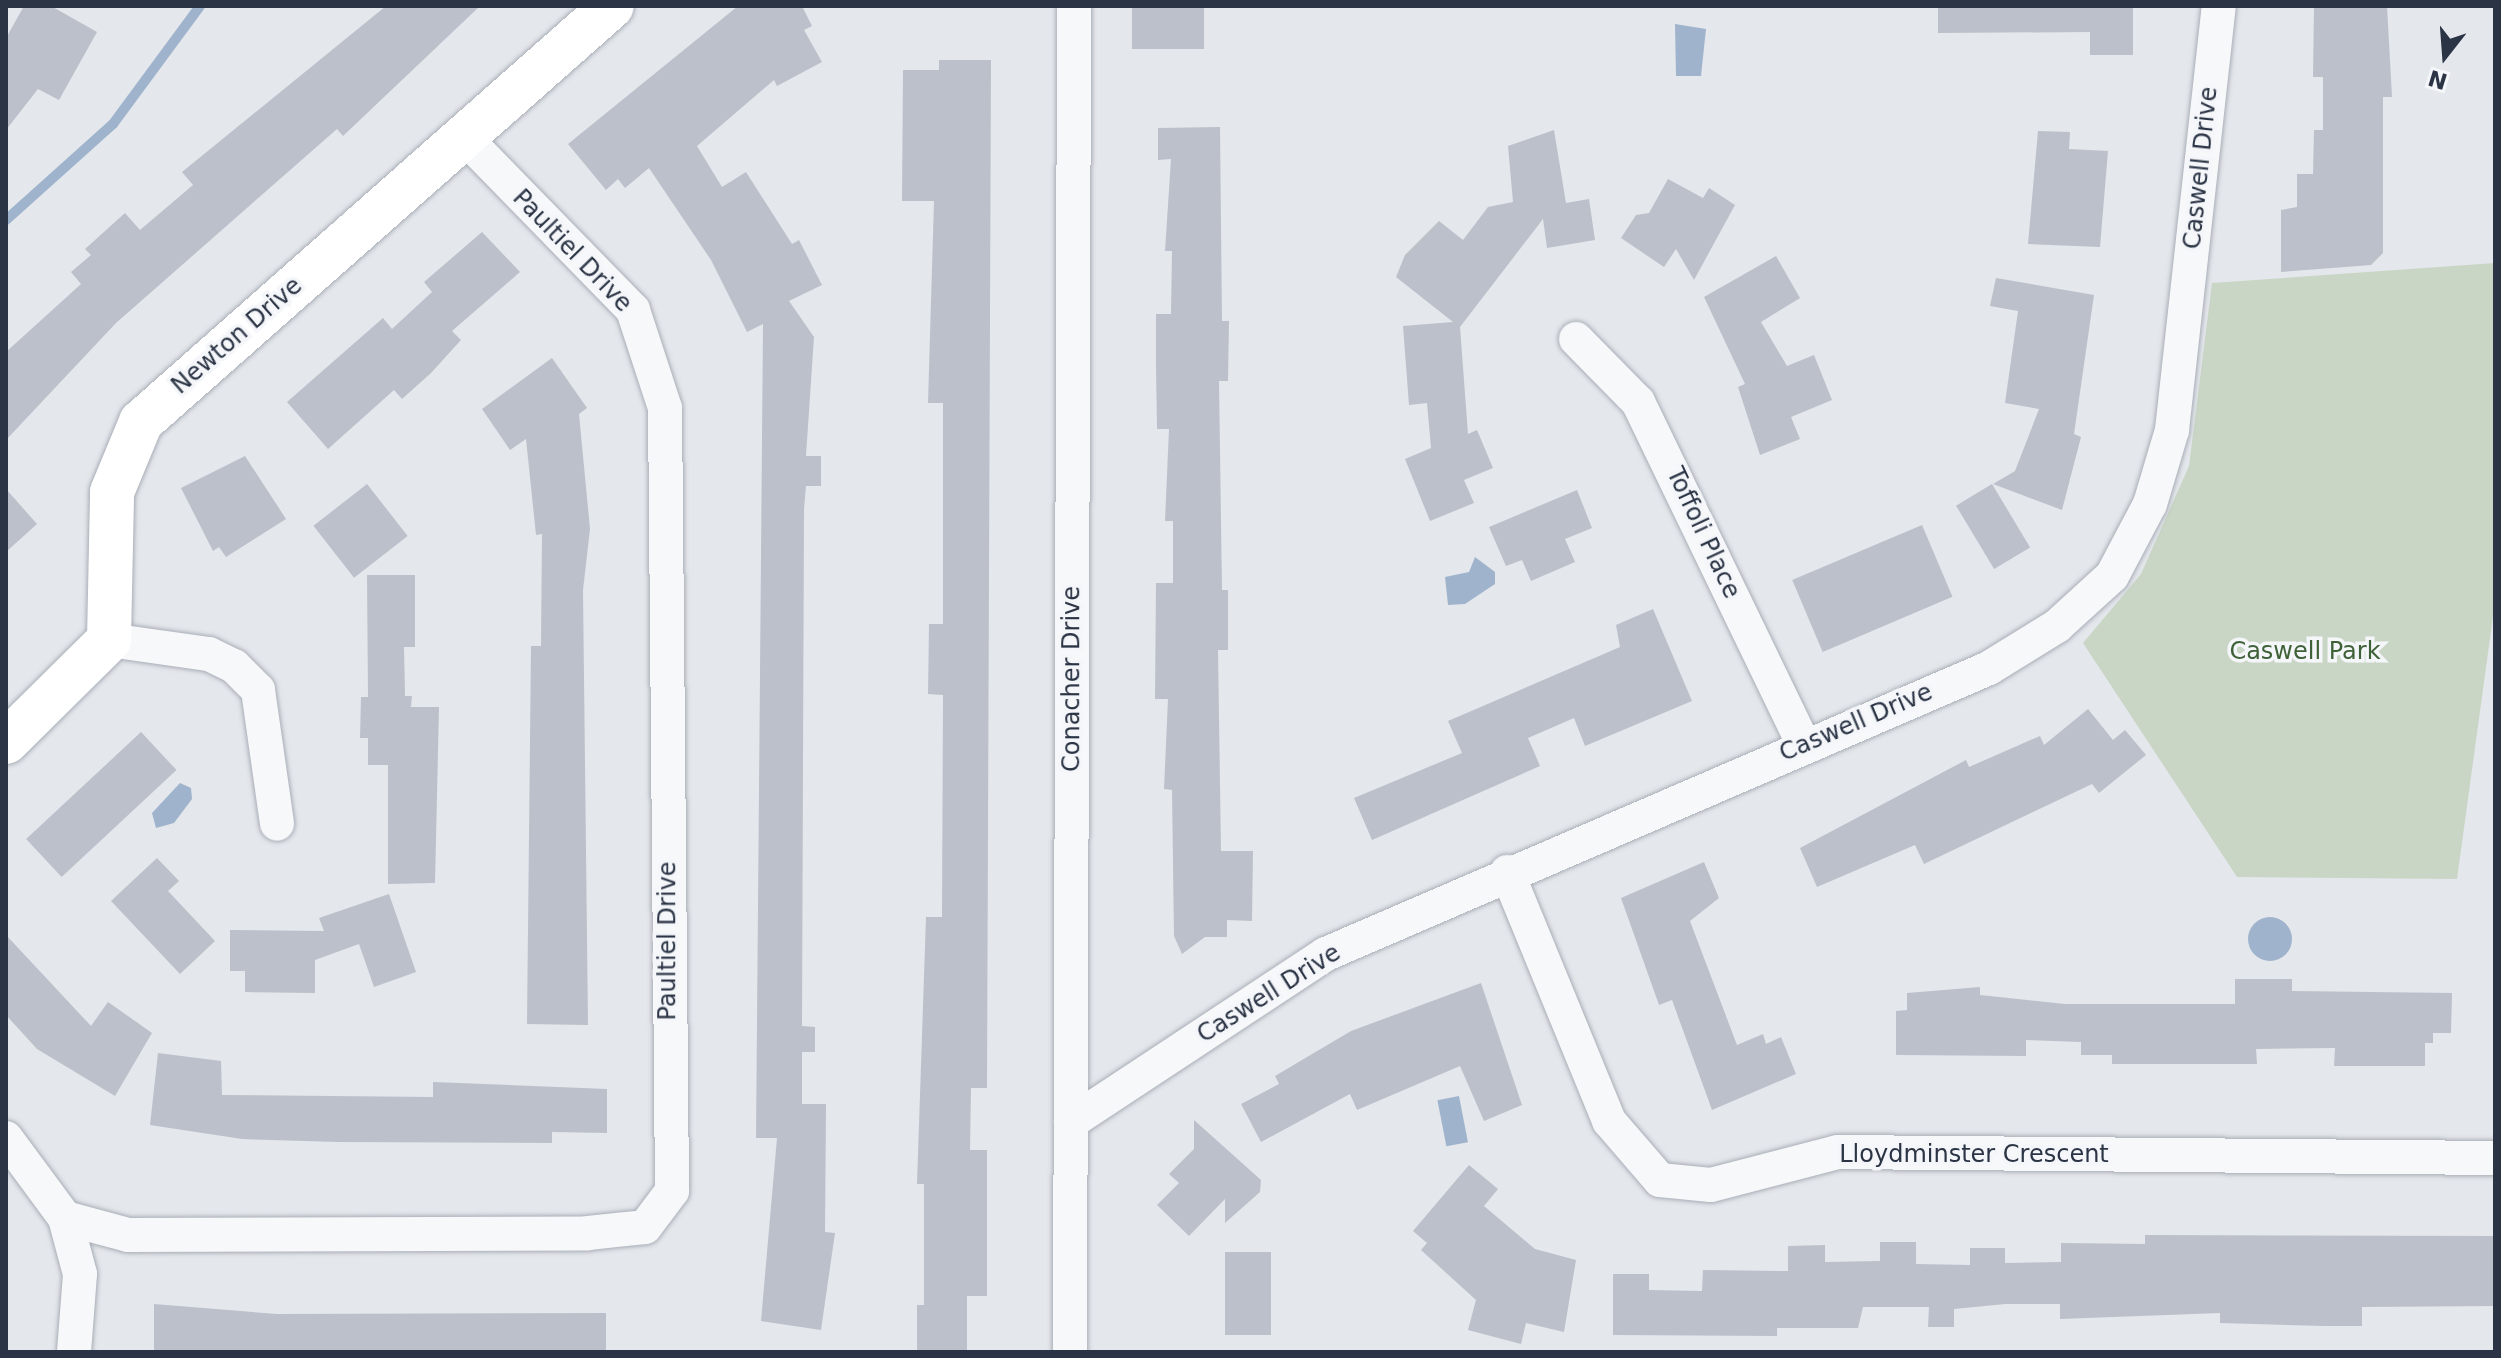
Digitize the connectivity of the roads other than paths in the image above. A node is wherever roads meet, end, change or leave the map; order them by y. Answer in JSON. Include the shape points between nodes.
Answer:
{"nodes":[{"id":1,"x":612,"y":6,"type":"edge"},
{"id":2,"x":1074,"y":6,"type":"edge"},
{"id":3,"x":2219,"y":6,"type":"edge"},
{"id":4,"x":463,"y":136,"type":"junction"},
{"id":5,"x":1576,"y":339,"type":"dead end"},
{"id":6,"x":109,"y":640,"type":"junction"},
{"id":7,"x":6,"y":742,"type":"edge"},
{"id":8,"x":1803,"y":744,"type":"junction"},
{"id":9,"x":277,"y":824,"type":"dead end"},
{"id":10,"x":1507,"y":872,"type":"junction"},
{"id":11,"x":1071,"y":1122,"type":"junction"},
{"id":12,"x":6,"y":1138,"type":"edge"},
{"id":13,"x":2495,"y":1158,"type":"edge"},
{"id":14,"x":65,"y":1218,"type":"junction"},
{"id":15,"x":74,"y":1352,"type":"edge"},
{"id":16,"x":1070,"y":1352,"type":"edge"}],
"edges":[{"from":1,"to":4,"type":"street","name":"Newton Drive"},
{"from":2,"to":11,"type":"street","name":"Conacher Drive"},
{"from":3,"to":8,"type":"street","name":"Caswell Drive","via":[[2172,430],[2150,504],[2112,576],[2057,626],[1989,668]]},
{"from":4,"to":6,"type":"street","name":"Newton Drive","via":[[141,422],[112,492]]},
{"from":4,"to":14,"type":"street","name":"Paultiel Drive","via":[[633,310],[665,408],[672,1191],[645,1227],[588,1233],[128,1235]]},
{"from":5,"to":8,"type":"street","name":"Toffoli Place","via":[[1638,402]]},
{"from":6,"to":7,"type":"street"},
{"from":6,"to":9,"type":"street","via":[[209,654],[234,666],[258,690]]},
{"from":8,"to":10,"type":"street","name":"Caswell Drive"},
{"from":10,"to":11,"type":"street","name":"Caswell Drive","via":[[1326,954]]},
{"from":10,"to":13,"type":"street","name":"Lloydminster Crescent","via":[[1609,1121],[1660,1180],[1711,1185],[1838,1152]]},
{"from":11,"to":16,"type":"street","name":"Conacher Drive"},
{"from":12,"to":14,"type":"street"},
{"from":14,"to":15,"type":"street","via":[[80,1274]]}]}
